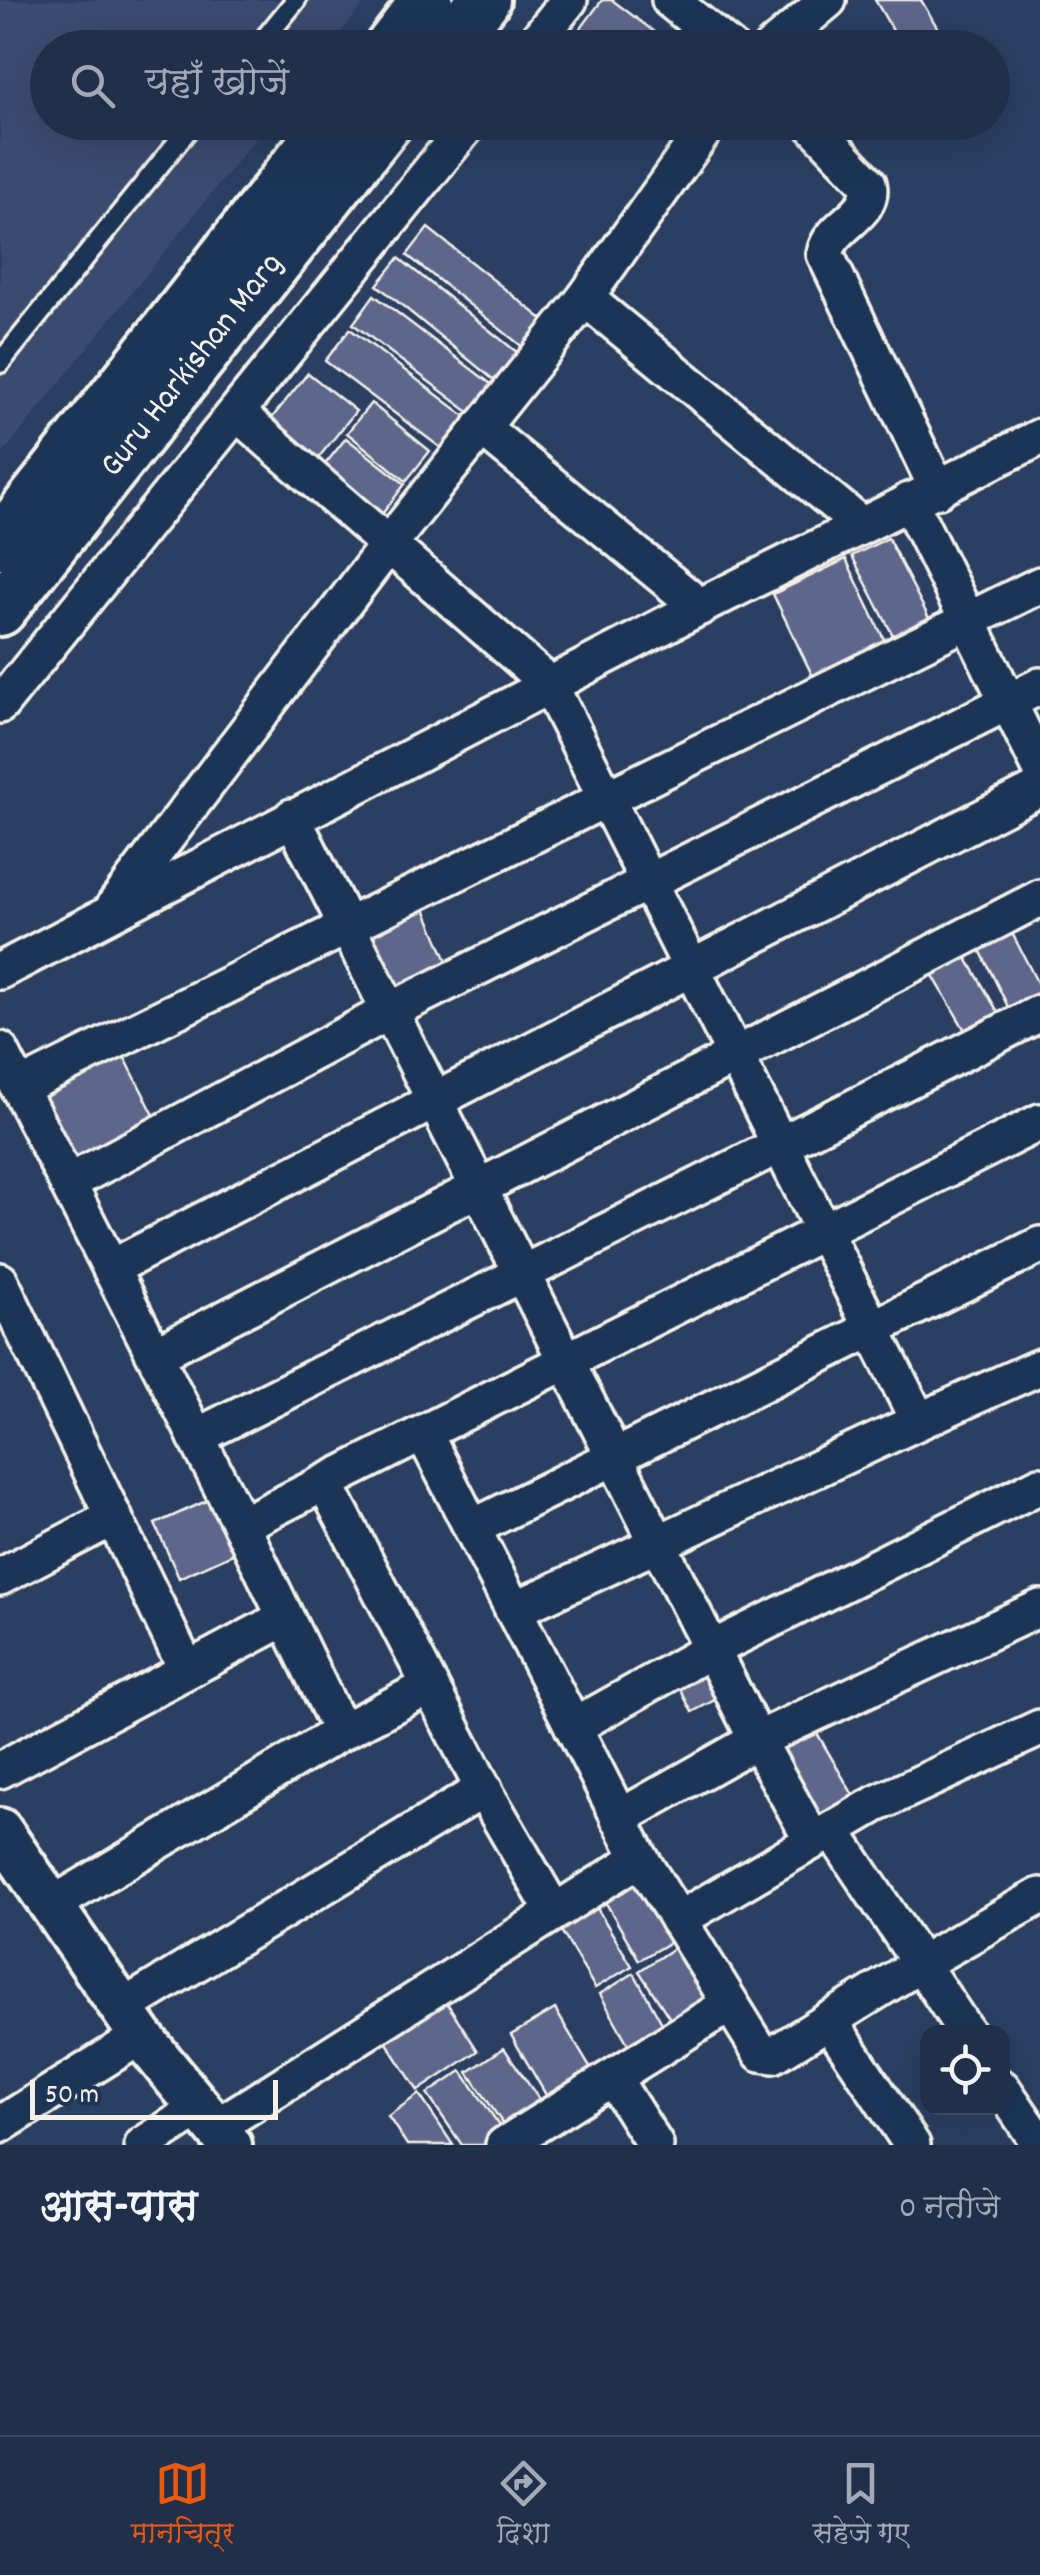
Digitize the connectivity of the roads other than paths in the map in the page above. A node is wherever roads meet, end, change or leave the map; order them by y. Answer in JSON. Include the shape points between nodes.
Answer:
{"nodes":[{"id":1,"x":296,"y":0,"type":"edge"},
{"id":2,"x":427,"y":0,"type":"edge"},
{"id":3,"x":484,"y":0,"type":"edge"},
{"id":4,"x":569,"y":0,"type":"edge"},
{"id":5,"x":670,"y":0,"type":"edge"},
{"id":6,"x":828,"y":0,"type":"edge"},
{"id":7,"x":272,"y":30,"type":"edge"},
{"id":8,"x":404,"y":30,"type":"edge"},
{"id":9,"x":460,"y":30,"type":"edge"},
{"id":10,"x":545,"y":30,"type":"edge"},
{"id":11,"x":708,"y":30,"type":"edge"},
{"id":12,"x":792,"y":30,"type":"edge"},
{"id":13,"x":180,"y":140,"type":"edge"},
{"id":14,"x":317,"y":140,"type":"edge"},
{"id":15,"x":373,"y":140,"type":"edge"},
{"id":16,"x":455,"y":140,"type":"edge"},
{"id":17,"x":697,"y":140,"type":"edge"},
{"id":18,"x":827,"y":140,"type":"edge"},
{"id":19,"x":585,"y":298,"type":"junction"},
{"id":20,"x":0,"y":363,"type":"edge"},
{"id":21,"x":236,"y":412,"type":"junction"},
{"id":22,"x":482,"y":427,"type":"junction"},
{"id":23,"x":1040,"y":437,"type":"edge"},
{"id":24,"x":923,"y":495,"type":"junction"},
{"id":25,"x":861,"y":526,"type":"junction"},
{"id":26,"x":0,"y":543,"type":"edge"},
{"id":27,"x":388,"y":544,"type":"junction"},
{"id":28,"x":1040,"y":585,"type":"edge"},
{"id":29,"x":700,"y":606,"type":"junction"},
{"id":30,"x":0,"y":610,"type":"edge"},
{"id":31,"x":968,"y":620,"type":"junction"},
{"id":32,"x":549,"y":684,"type":"junction"},
{"id":33,"x":1040,"y":686,"type":"edge"},
{"id":34,"x":1008,"y":702,"type":"junction"},
{"id":35,"x":0,"y":705,"type":"edge"},
{"id":36,"x":1040,"y":767,"type":"edge"},
{"id":37,"x":1040,"y":788,"type":"edge"},
{"id":38,"x":606,"y":798,"type":"junction"},
{"id":39,"x":292,"y":817,"type":"junction"},
{"id":40,"x":648,"y":881,"type":"junction"},
{"id":41,"x":1040,"y":898,"type":"edge"},
{"id":42,"x":108,"y":914,"type":"junction"},
{"id":43,"x":347,"y":925,"type":"junction"},
{"id":44,"x":692,"y":967,"type":"junction"},
{"id":45,"x":0,"y":971,"type":"edge"},
{"id":46,"x":390,"y":1011,"type":"junction"},
{"id":47,"x":1040,"y":1012,"type":"edge"},
{"id":48,"x":0,"y":1050,"type":"edge"},
{"id":49,"x":736,"y":1055,"type":"junction"},
{"id":50,"x":19,"y":1088,"type":"junction"},
{"id":51,"x":434,"y":1100,"type":"junction"},
{"id":52,"x":1040,"y":1122,"type":"edge"},
{"id":53,"x":782,"y":1146,"type":"junction"},
{"id":54,"x":68,"y":1183,"type":"junction"},
{"id":55,"x":479,"y":1188,"type":"junction"},
{"id":56,"x":826,"y":1231,"type":"junction"},
{"id":57,"x":1040,"y":1245,"type":"edge"},
{"id":58,"x":110,"y":1268,"type":"junction"},
{"id":59,"x":521,"y":1272,"type":"junction"},
{"id":60,"x":2,"y":1290,"type":"edge"},
{"id":61,"x":874,"y":1330,"type":"junction"},
{"id":62,"x":154,"y":1356,"type":"junction"},
{"id":63,"x":566,"y":1363,"type":"junction"},
{"id":64,"x":1040,"y":1368,"type":"edge"},
{"id":65,"x":918,"y":1420,"type":"junction"},
{"id":66,"x":424,"y":1434,"type":"junction"},
{"id":67,"x":196,"y":1437,"type":"junction"},
{"id":68,"x":614,"y":1456,"type":"junction"},
{"id":69,"x":325,"y":1483,"type":"junction"},
{"id":70,"x":1040,"y":1485,"type":"edge"},
{"id":71,"x":114,"y":1517,"type":"junction"},
{"id":72,"x":241,"y":1524,"type":"junction"},
{"id":73,"x":472,"y":1528,"type":"junction"},
{"id":74,"x":660,"y":1544,"type":"junction"},
{"id":75,"x":0,"y":1577,"type":"edge"},
{"id":76,"x":1040,"y":1608,"type":"edge"},
{"id":77,"x":514,"y":1610,"type":"junction"},
{"id":78,"x":286,"y":1618,"type":"junction"},
{"id":79,"x":712,"y":1649,"type":"junction"},
{"id":80,"x":188,"y":1670,"type":"junction"},
{"id":81,"x":430,"y":1686,"type":"junction"},
{"id":82,"x":573,"y":1727,"type":"junction"},
{"id":83,"x":1040,"y":1728,"type":"edge"},
{"id":84,"x":341,"y":1732,"type":"junction"},
{"id":85,"x":758,"y":1740,"type":"junction"},
{"id":86,"x":0,"y":1770,"type":"edge"},
{"id":87,"x":484,"y":1790,"type":"junction"},
{"id":88,"x":619,"y":1818,"type":"junction"},
{"id":89,"x":0,"y":1830,"type":"edge"},
{"id":90,"x":822,"y":1835,"type":"junction"},
{"id":91,"x":640,"y":1858,"type":"junction"},
{"id":92,"x":1040,"y":1896,"type":"edge"},
{"id":93,"x":52,"y":1904,"type":"junction"},
{"id":94,"x":554,"y":1912,"type":"junction"},
{"id":95,"x":678,"y":1920,"type":"junction"},
{"id":96,"x":920,"y":1964,"type":"junction"},
{"id":97,"x":730,"y":2004,"type":"junction"},
{"id":98,"x":829,"y":2020,"type":"junction"},
{"id":99,"x":131,"y":2022,"type":"junction"},
{"id":100,"x":961,"y":2025,"type":"edge"},
{"id":101,"x":613,"y":2078,"type":"junction"},
{"id":102,"x":1010,"y":2100,"type":"edge"},
{"id":103,"x":0,"y":2125,"type":"edge"},
{"id":104,"x":215,"y":2127,"type":"edge"},
{"id":105,"x":1040,"y":2144,"type":"edge"},
{"id":106,"x":143,"y":2145,"type":"edge"},
{"id":107,"x":504,"y":2145,"type":"edge"},
{"id":108,"x":655,"y":2145,"type":"edge"},
{"id":109,"x":912,"y":2145,"type":"edge"}],
"edges":[{"from":1,"to":7,"type":"lane"},
{"from":2,"to":8,"type":"main road"},
{"from":3,"to":9,"type":"main road"},
{"from":4,"to":10,"type":"street"},
{"from":5,"to":11,"type":"street"},
{"from":6,"to":12,"type":"street"},
{"from":13,"to":20,"type":"lane"},
{"from":14,"to":26,"type":"main road","name":"Guru Harkishan Marg"},
{"from":15,"to":30,"type":"main road","name":"Guru Harkishan Marg"},
{"from":16,"to":21,"type":"street"},
{"from":17,"to":19,"type":"street"},
{"from":18,"to":24,"type":"street","via":[[871,194],[834,234],[825,254]]},
{"from":19,"to":22,"type":"street"},
{"from":19,"to":25,"type":"street"},
{"from":21,"to":27,"type":"street"},
{"from":21,"to":35,"type":"street"},
{"from":22,"to":27,"type":"street"},
{"from":22,"to":29,"type":"street"},
{"from":23,"to":24,"type":"street"},
{"from":24,"to":25,"type":"street"},
{"from":24,"to":31,"type":"street"},
{"from":25,"to":29,"type":"street"},
{"from":27,"to":32,"type":"street"},
{"from":27,"to":42,"type":"street"},
{"from":28,"to":31,"type":"street"},
{"from":29,"to":32,"type":"street"},
{"from":31,"to":34,"type":"street"},
{"from":31,"to":38,"type":"street"},
{"from":32,"to":38,"type":"street"},
{"from":32,"to":39,"type":"street"},
{"from":33,"to":34,"type":"street"},
{"from":34,"to":36,"type":"street"},
{"from":34,"to":40,"type":"street"},
{"from":37,"to":44,"type":"street"},
{"from":38,"to":40,"type":"street"},
{"from":38,"to":43,"type":"street"},
{"from":39,"to":42,"type":"street"},
{"from":39,"to":43,"type":"street"},
{"from":40,"to":44,"type":"street"},
{"from":40,"to":46,"type":"street"},
{"from":41,"to":49,"type":"street"},
{"from":42,"to":45,"type":"street"},
{"from":43,"to":46,"type":"street"},
{"from":43,"to":50,"type":"street"},
{"from":44,"to":49,"type":"street"},
{"from":44,"to":51,"type":"street"},
{"from":46,"to":51,"type":"street"},
{"from":46,"to":54,"type":"street"},
{"from":47,"to":53,"type":"street"},
{"from":48,"to":50,"type":"street"},
{"from":49,"to":53,"type":"street"},
{"from":49,"to":55,"type":"street"},
{"from":50,"to":54,"type":"street"},
{"from":51,"to":55,"type":"street"},
{"from":51,"to":58,"type":"street"},
{"from":52,"to":56,"type":"street"},
{"from":53,"to":56,"type":"street"},
{"from":53,"to":59,"type":"street"},
{"from":54,"to":58,"type":"street"},
{"from":55,"to":59,"type":"street"},
{"from":55,"to":62,"type":"street"},
{"from":56,"to":61,"type":"street"},
{"from":56,"to":63,"type":"street"},
{"from":57,"to":61,"type":"street"},
{"from":58,"to":62,"type":"street"},
{"from":59,"to":63,"type":"street"},
{"from":59,"to":67,"type":"street"},
{"from":60,"to":71,"type":"street"},
{"from":61,"to":65,"type":"street"},
{"from":61,"to":68,"type":"street"},
{"from":62,"to":67,"type":"street"},
{"from":63,"to":66,"type":"street"},
{"from":63,"to":68,"type":"street"},
{"from":64,"to":65,"type":"street"},
{"from":65,"to":74,"type":"street"},
{"from":66,"to":69,"type":"street"},
{"from":66,"to":73,"type":"street"},
{"from":67,"to":72,"type":"street"},
{"from":68,"to":73,"type":"street"},
{"from":68,"to":74,"type":"street"},
{"from":69,"to":72,"type":"street"},
{"from":69,"to":81,"type":"street"},
{"from":70,"to":79,"type":"street"},
{"from":71,"to":75,"type":"street"},
{"from":71,"to":80,"type":"street"},
{"from":72,"to":78,"type":"street"},
{"from":73,"to":77,"type":"street"},
{"from":74,"to":77,"type":"street"},
{"from":74,"to":79,"type":"street"},
{"from":76,"to":85,"type":"street"},
{"from":77,"to":82,"type":"street"},
{"from":78,"to":80,"type":"street"},
{"from":78,"to":84,"type":"street"},
{"from":79,"to":82,"type":"street"},
{"from":79,"to":85,"type":"street"},
{"from":80,"to":86,"type":"street"},
{"from":81,"to":84,"type":"street"},
{"from":81,"to":87,"type":"street"},
{"from":82,"to":88,"type":"street"},
{"from":83,"to":90,"type":"street"},
{"from":84,"to":93,"type":"street"},
{"from":85,"to":88,"type":"street"},
{"from":85,"to":90,"type":"street"},
{"from":87,"to":94,"type":"street"},
{"from":87,"to":99,"type":"street"},
{"from":88,"to":91,"type":"street"},
{"from":89,"to":93,"type":"street"},
{"from":90,"to":95,"type":"street"},
{"from":90,"to":96,"type":"street"},
{"from":91,"to":94,"type":"street"},
{"from":91,"to":95,"type":"street"},
{"from":92,"to":96,"type":"street"},
{"from":93,"to":99,"type":"street"},
{"from":94,"to":104,"type":"street"},
{"from":95,"to":97,"type":"street"},
{"from":96,"to":98,"type":"street"},
{"from":96,"to":100,"type":"street"},
{"from":97,"to":98,"type":"street","via":[[769,2056]]},
{"from":97,"to":101,"type":"street"},
{"from":98,"to":109,"type":"street"},
{"from":99,"to":103,"type":"street"},
{"from":99,"to":104,"type":"street"},
{"from":101,"to":107,"type":"street"},
{"from":101,"to":108,"type":"street"},
{"from":102,"to":105,"type":"street"},
{"from":104,"to":106,"type":"street"}]}
